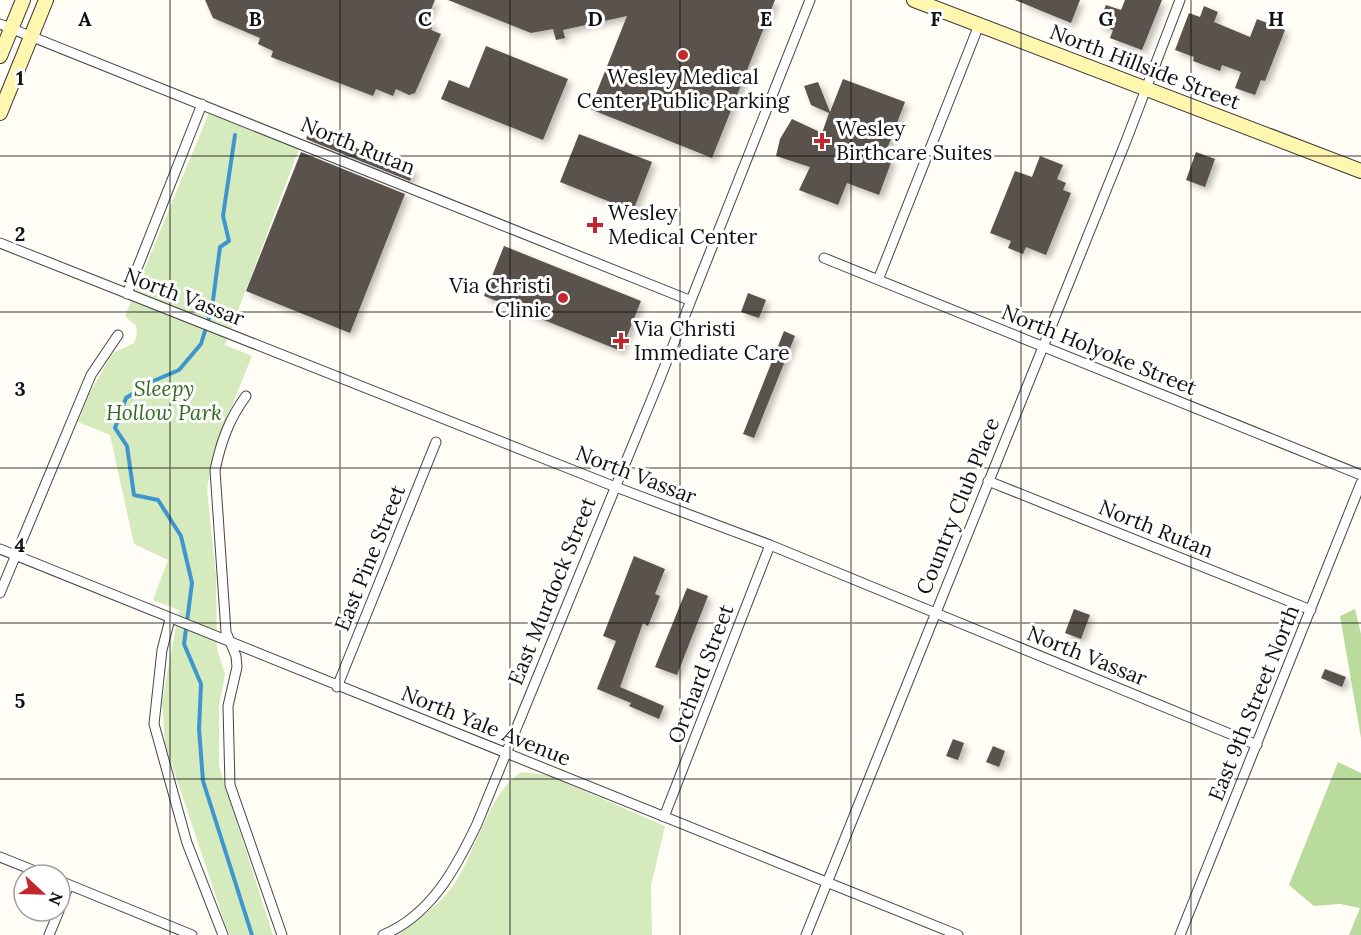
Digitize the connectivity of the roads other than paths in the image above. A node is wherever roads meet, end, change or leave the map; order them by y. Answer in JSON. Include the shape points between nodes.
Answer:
{"nodes":[{"id":1,"x":23,"y":0,"type":"edge"},
{"id":2,"x":45,"y":0,"type":"edge"},
{"id":3,"x":810,"y":0,"type":"edge"},
{"id":4,"x":914,"y":0,"type":"edge"},
{"id":5,"x":1180,"y":0,"type":"edge"},
{"id":6,"x":979,"y":25,"type":"junction"},
{"id":7,"x":6,"y":26,"type":"edge"},
{"id":8,"x":31,"y":36,"type":"junction"},
{"id":9,"x":0,"y":56,"type":"edge"},
{"id":10,"x":1146,"y":90,"type":"junction"},
{"id":11,"x":202,"y":104,"type":"junction"},
{"id":12,"x":0,"y":113,"type":"edge"},
{"id":13,"x":1361,"y":171,"type":"edge"},
{"id":14,"x":0,"y":243,"type":"edge"},
{"id":15,"x":824,"y":258,"type":"dead end"},
{"id":16,"x":878,"y":280,"type":"junction"},
{"id":17,"x":127,"y":294,"type":"junction"},
{"id":18,"x":689,"y":300,"type":"junction"},
{"id":19,"x":118,"y":334,"type":"dead end"},
{"id":20,"x":1042,"y":347,"type":"junction"},
{"id":21,"x":246,"y":396,"type":"dead end"},
{"id":22,"x":436,"y":442,"type":"dead end"},
{"id":23,"x":1361,"y":475,"type":"edge"},
{"id":24,"x":988,"y":481,"type":"junction"},
{"id":25,"x":1361,"y":483,"type":"edge"},
{"id":26,"x":614,"y":486,"type":"junction"},
{"id":27,"x":770,"y":545,"type":"junction"},
{"id":28,"x":0,"y":549,"type":"edge"},
{"id":29,"x":15,"y":555,"type":"junction"},
{"id":30,"x":0,"y":593,"type":"edge"},
{"id":31,"x":1311,"y":610,"type":"junction"},
{"id":32,"x":935,"y":612,"type":"junction"},
{"id":33,"x":172,"y":620,"type":"junction"},
{"id":34,"x":233,"y":644,"type":"junction"},
{"id":35,"x":338,"y":687,"type":"junction"},
{"id":36,"x":1257,"y":745,"type":"junction"},
{"id":37,"x":506,"y":753,"type":"junction"},
{"id":38,"x":664,"y":817,"type":"junction"},
{"id":39,"x":0,"y":857,"type":"edge"},
{"id":40,"x":15,"y":863,"type":"edge"},
{"id":41,"x":827,"y":882,"type":"junction"},
{"id":42,"x":72,"y":886,"type":"edge"},
{"id":43,"x":192,"y":935,"type":"edge"},
{"id":44,"x":223,"y":935,"type":"edge"},
{"id":45,"x":282,"y":935,"type":"edge"},
{"id":46,"x":383,"y":935,"type":"edge"},
{"id":47,"x":806,"y":935,"type":"edge"},
{"id":48,"x":958,"y":935,"type":"edge"},
{"id":49,"x":1180,"y":935,"type":"edge"}],
"edges":[{"from":1,"to":7,"type":"main road"},
{"from":2,"to":8,"type":"main road"},
{"from":3,"to":18,"type":"street","name":"East Murdock Street"},
{"from":4,"to":6,"type":"main road","name":"North Hillside Street"},
{"from":5,"to":10,"type":"street","name":"Country Club Place"},
{"from":6,"to":10,"type":"main road","name":"North Hillside Street"},
{"from":6,"to":16,"type":"street"},
{"from":7,"to":8,"type":"street","name":"North Rutan"},
{"from":7,"to":9,"type":"main road"},
{"from":8,"to":11,"type":"street","name":"North Rutan"},
{"from":8,"to":12,"type":"main road"},
{"from":10,"to":13,"type":"main road","name":"North Hillside Street"},
{"from":10,"to":20,"type":"street","name":"Country Club Place"},
{"from":11,"to":17,"type":"street"},
{"from":11,"to":18,"type":"street","name":"North Rutan"},
{"from":14,"to":17,"type":"street","name":"North Vassar"},
{"from":15,"to":16,"type":"street","name":"North Holyoke Street"},
{"from":16,"to":20,"type":"street","name":"North Holyoke Street"},
{"from":17,"to":26,"type":"street","name":"North Vassar"},
{"from":18,"to":26,"type":"street","name":"East Murdock Street"},
{"from":19,"to":29,"type":"street","via":[[91,375]]},
{"from":20,"to":23,"type":"street","name":"North Holyoke Street"},
{"from":20,"to":24,"type":"street","name":"Country Club Place"},
{"from":21,"to":34,"type":"street","via":[[233,413],[215,470],[226,632]]},
{"from":22,"to":35,"type":"street","name":"East Pine Street"},
{"from":24,"to":31,"type":"street","name":"North Rutan"},
{"from":24,"to":32,"type":"street","name":"Country Club Place"},
{"from":25,"to":31,"type":"street","name":"East 9th Street North"},
{"from":26,"to":27,"type":"street","name":"North Vassar"},
{"from":26,"to":37,"type":"street","name":"East Murdock Street"},
{"from":27,"to":32,"type":"street","name":"North Vassar"},
{"from":27,"to":38,"type":"street","name":"Orchard Street"},
{"from":28,"to":29,"type":"street","name":"North Yale Avenue"},
{"from":29,"to":30,"type":"street"},
{"from":29,"to":33,"type":"street","name":"North Yale Avenue"},
{"from":31,"to":36,"type":"street","name":"East 9th Street North"},
{"from":32,"to":36,"type":"street","name":"North Vassar"},
{"from":32,"to":41,"type":"street","name":"Country Club Place"},
{"from":33,"to":34,"type":"street","name":"North Yale Avenue"},
{"from":33,"to":44,"type":"street","via":[[162,650],[154,724],[187,843]]},
{"from":34,"to":35,"type":"street","name":"North Yale Avenue"},
{"from":34,"to":45,"type":"street","via":[[237,667],[228,706],[230,784]]},
{"from":35,"to":37,"type":"street","name":"North Yale Avenue"},
{"from":36,"to":49,"type":"street","name":"East 9th Street North"},
{"from":37,"to":38,"type":"street","name":"North Yale Avenue"},
{"from":37,"to":46,"type":"street","name":"East Murdock Street","via":[[450,877],[419,912]]},
{"from":38,"to":41,"type":"street","name":"North Yale Avenue"},
{"from":39,"to":40,"type":"street"},
{"from":41,"to":47,"type":"street","name":"Country Club Place"},
{"from":41,"to":48,"type":"street","name":"North Yale Avenue"},
{"from":42,"to":43,"type":"street"}]}
